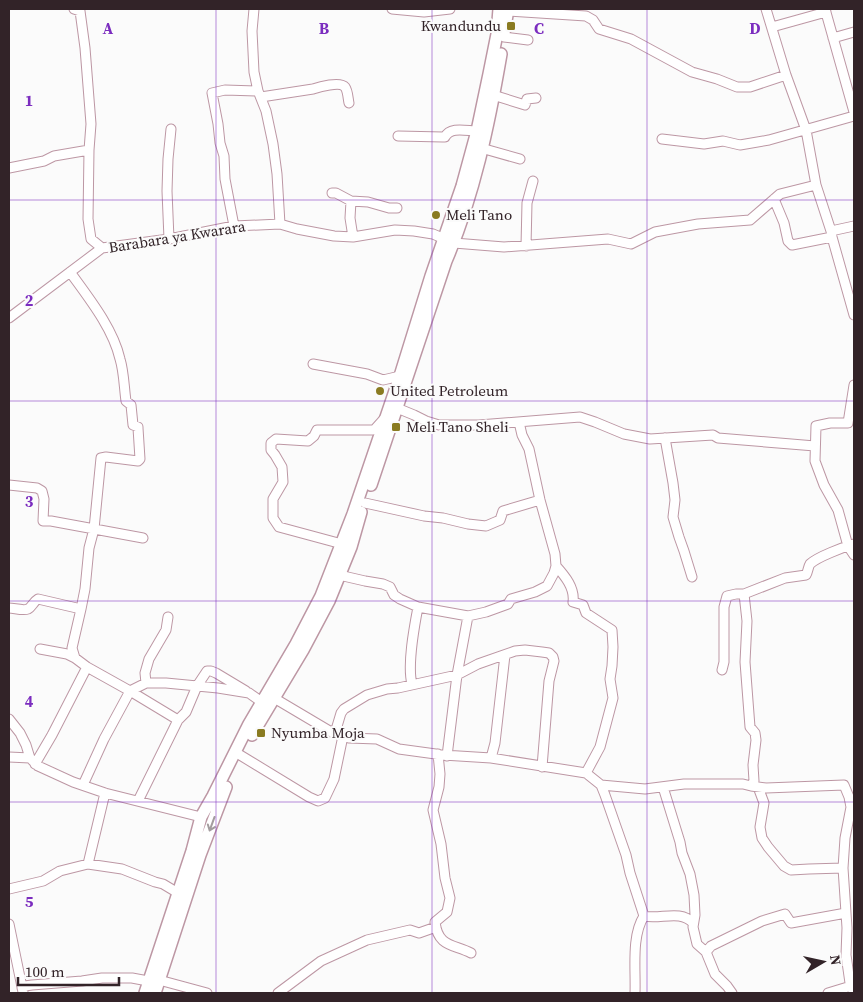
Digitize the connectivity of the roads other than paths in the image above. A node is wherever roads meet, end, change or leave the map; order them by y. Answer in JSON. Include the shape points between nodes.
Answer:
{"nodes":[{"id":1,"x":78,"y":9,"type":"edge"},
{"id":2,"x":254,"y":9,"type":"edge"},
{"id":3,"x":392,"y":9,"type":"edge"},
{"id":4,"x":450,"y":9,"type":"edge"},
{"id":5,"x":504,"y":9,"type":"edge"},
{"id":6,"x":766,"y":9,"type":"edge"},
{"id":7,"x":825,"y":11,"type":"edge"},
{"id":8,"x":772,"y":26,"type":"junction"},
{"id":9,"x":854,"y":32,"type":"edge"},
{"id":10,"x":504,"y":37,"type":"junction"},
{"id":11,"x":833,"y":38,"type":"junction"},
{"id":12,"x":528,"y":40,"type":"dead end"},
{"id":13,"x":786,"y":75,"type":"junction"},
{"id":14,"x":259,"y":94,"type":"junction"},
{"id":15,"x":493,"y":95,"type":"junction"},
{"id":16,"x":536,"y":98,"type":"dead end"},
{"id":17,"x":349,"y":103,"type":"dead end"},
{"id":18,"x":854,"y":112,"type":"edge"},
{"id":19,"x":854,"y":116,"type":"edge"},
{"id":20,"x":171,"y":130,"type":"dead end"},
{"id":21,"x":806,"y":130,"type":"junction"},
{"id":22,"x":477,"y":131,"type":"junction"},
{"id":23,"x":398,"y":136,"type":"dead end"},
{"id":24,"x":662,"y":139,"type":"dead end"},
{"id":25,"x":481,"y":148,"type":"junction"},
{"id":26,"x":89,"y":150,"type":"junction"},
{"id":27,"x":520,"y":159,"type":"dead end"},
{"id":28,"x":9,"y":168,"type":"edge"},
{"id":29,"x":472,"y":169,"type":"junction"},
{"id":30,"x":533,"y":181,"type":"dead end"},
{"id":31,"x":816,"y":185,"type":"junction"},
{"id":32,"x":332,"y":193,"type":"dead end"},
{"id":33,"x":774,"y":199,"type":"junction"},
{"id":34,"x":351,"y":201,"type":"junction"},
{"id":35,"x":397,"y":208,"type":"dead end"},
{"id":36,"x":280,"y":224,"type":"junction"},
{"id":37,"x":234,"y":226,"type":"junction"},
{"id":38,"x":854,"y":226,"type":"edge"},
{"id":39,"x":831,"y":234,"type":"junction"},
{"id":40,"x":354,"y":237,"type":"junction"},
{"id":41,"x":169,"y":239,"type":"junction"},
{"id":42,"x":449,"y":240,"type":"junction"},
{"id":43,"x":526,"y":246,"type":"junction"},
{"id":44,"x":102,"y":248,"type":"junction"},
{"id":45,"x":70,"y":272,"type":"junction"},
{"id":46,"x":854,"y":315,"type":"edge"},
{"id":47,"x":9,"y":318,"type":"edge"},
{"id":48,"x":313,"y":364,"type":"dead end"},
{"id":49,"x":400,"y":376,"type":"junction"},
{"id":50,"x":854,"y":385,"type":"edge"},
{"id":51,"x":393,"y":407,"type":"junction"},
{"id":52,"x":385,"y":418,"type":"junction"},
{"id":53,"x":519,"y":422,"type":"junction"},
{"id":54,"x":664,"y":438,"type":"junction"},
{"id":55,"x":815,"y":446,"type":"junction"},
{"id":56,"x":9,"y":485,"type":"edge"},
{"id":57,"x":540,"y":500,"type":"junction"},
{"id":58,"x":365,"y":503,"type":"junction"},
{"id":59,"x":94,"y":529,"type":"junction"},
{"id":60,"x":143,"y":538,"type":"dead end"},
{"id":61,"x":342,"y":544,"type":"junction"},
{"id":62,"x":851,"y":545,"type":"edge"},
{"id":63,"x":854,"y":556,"type":"edge"},
{"id":64,"x":556,"y":566,"type":"junction"},
{"id":65,"x":340,"y":576,"type":"junction"},
{"id":66,"x":692,"y":577,"type":"dead end"},
{"id":67,"x":744,"y":594,"type":"junction"},
{"id":68,"x":418,"y":607,"type":"junction"},
{"id":69,"x":9,"y":608,"type":"edge"},
{"id":70,"x":81,"y":609,"type":"junction"},
{"id":71,"x":468,"y":616,"type":"junction"},
{"id":72,"x":168,"y":617,"type":"dead end"},
{"id":73,"x":40,"y":649,"type":"dead end"},
{"id":74,"x":505,"y":655,"type":"junction"},
{"id":75,"x":75,"y":658,"type":"junction"},
{"id":76,"x":87,"y":668,"type":"junction"},
{"id":77,"x":722,"y":670,"type":"dead end"},
{"id":78,"x":457,"y":675,"type":"junction"},
{"id":79,"x":146,"y":683,"type":"junction"},
{"id":80,"x":412,"y":684,"type":"junction"},
{"id":81,"x":197,"y":686,"type":"junction"},
{"id":82,"x":130,"y":691,"type":"junction"},
{"id":83,"x":250,"y":693,"type":"junction"},
{"id":84,"x":268,"y":702,"type":"junction"},
{"id":85,"x":9,"y":719,"type":"edge"},
{"id":86,"x":178,"y":720,"type":"junction"},
{"id":87,"x":339,"y":735,"type":"junction"},
{"id":88,"x":240,"y":755,"type":"junction"},
{"id":89,"x":443,"y":755,"type":"junction"},
{"id":90,"x":9,"y":757,"type":"edge"},
{"id":91,"x":491,"y":758,"type":"junction"},
{"id":92,"x":32,"y":761,"type":"junction"},
{"id":93,"x":542,"y":767,"type":"junction"},
{"id":94,"x":586,"y":773,"type":"junction"},
{"id":95,"x":83,"y":785,"type":"junction"},
{"id":96,"x":601,"y":786,"type":"junction"},
{"id":97,"x":663,"y":787,"type":"junction"},
{"id":98,"x":755,"y":787,"type":"junction"},
{"id":99,"x":105,"y":793,"type":"junction"},
{"id":100,"x":138,"y":802,"type":"junction"},
{"id":101,"x":852,"y":808,"type":"edge"},
{"id":102,"x":202,"y":817,"type":"junction"},
{"id":103,"x":88,"y":864,"type":"junction"},
{"id":104,"x":843,"y":868,"type":"junction"},
{"id":105,"x":9,"y":889,"type":"edge"},
{"id":106,"x":178,"y":893,"type":"junction"},
{"id":107,"x":846,"y":913,"type":"junction"},
{"id":108,"x":644,"y":916,"type":"junction"},
{"id":109,"x":694,"y":923,"type":"junction"},
{"id":110,"x":9,"y":924,"type":"edge"},
{"id":111,"x":436,"y":926,"type":"junction"},
{"id":112,"x":706,"y":952,"type":"junction"},
{"id":113,"x":471,"y":953,"type":"dead end"},
{"id":114,"x":153,"y":981,"type":"junction"},
{"id":115,"x":853,"y":987,"type":"edge"},
{"id":116,"x":23,"y":991,"type":"edge"},
{"id":117,"x":145,"y":993,"type":"edge"},
{"id":118,"x":155,"y":993,"type":"edge"},
{"id":119,"x":207,"y":993,"type":"edge"},
{"id":120,"x":278,"y":993,"type":"edge"},
{"id":121,"x":635,"y":993,"type":"edge"},
{"id":122,"x":732,"y":993,"type":"edge"},
{"id":123,"x":828,"y":993,"type":"edge"}],
"edges":[{"from":1,"to":26,"type":"street","via":[[85,48],[91,124]]},
{"from":2,"to":14,"type":"street","via":[[254,72]]},
{"from":3,"to":4,"type":"street","via":[[424,12]]},
{"from":5,"to":10,"type":"main road"},
{"from":5,"to":13,"type":"street","via":[[586,16],[600,29],[631,39],[692,72],[737,86],[750,87]]},
{"from":5,"to":22,"type":"main road"},
{"from":6,"to":8,"type":"street"},
{"from":7,"to":8,"type":"street"},
{"from":7,"to":11,"type":"street"},
{"from":8,"to":13,"type":"street"},
{"from":9,"to":11,"type":"street"},
{"from":10,"to":12,"type":"street"},
{"from":10,"to":15,"type":"main road"},
{"from":11,"to":18,"type":"street"},
{"from":13,"to":21,"type":"street"},
{"from":14,"to":17,"type":"street","via":[[341,85],[347,89]]},
{"from":14,"to":36,"type":"street","via":[[273,144]]},
{"from":14,"to":37,"type":"street","via":[[225,90],[212,93]]},
{"from":15,"to":16,"type":"street","via":[[525,104],[527,99]]},
{"from":15,"to":25,"type":"main road"},
{"from":19,"to":21,"type":"street"},
{"from":20,"to":41,"type":"street","via":[[167,191]]},
{"from":21,"to":24,"type":"street","via":[[740,145]]},
{"from":21,"to":31,"type":"street"},
{"from":22,"to":23,"type":"street","via":[[450,131],[445,137]]},
{"from":22,"to":29,"type":"main road"},
{"from":25,"to":27,"type":"street"},
{"from":25,"to":29,"type":"main road"},
{"from":26,"to":28,"type":"street"},
{"from":26,"to":44,"type":"street","via":[[88,219],[91,239]]},
{"from":29,"to":42,"type":"main road","via":[[462,186]]},
{"from":30,"to":43,"type":"street","via":[[526,203]]},
{"from":31,"to":33,"type":"street","name":"Barabara ya Kwarara","via":[[780,194]]},
{"from":31,"to":39,"type":"street"},
{"from":32,"to":34,"type":"street"},
{"from":33,"to":39,"type":"street","via":[[792,245]]},
{"from":33,"to":43,"type":"street","name":"Barabara ya Kwarara","via":[[750,220],[698,224],[655,232],[631,244],[608,239]]},
{"from":34,"to":35,"type":"street"},
{"from":34,"to":40,"type":"street"},
{"from":36,"to":37,"type":"street","name":"Barabara ya Kwarara"},
{"from":36,"to":40,"type":"street","name":"Barabara ya Kwarara"},
{"from":37,"to":41,"type":"street","name":"Barabara ya Kwarara"},
{"from":38,"to":39,"type":"street"},
{"from":39,"to":46,"type":"street"},
{"from":40,"to":42,"type":"street","name":"Barabara ya Kwarara","via":[[395,230],[433,234]]},
{"from":41,"to":44,"type":"street","name":"Barabara ya Kwarara"},
{"from":42,"to":43,"type":"street","name":"Barabara ya Kwarara","via":[[504,247]]},
{"from":42,"to":49,"type":"main road"},
{"from":42,"to":51,"type":"main road","via":[[446,261]]},
{"from":44,"to":45,"type":"street","name":"Barabara ya Kwarara"},
{"from":45,"to":47,"type":"street","name":"Barabara ya Kwarara"},
{"from":45,"to":59,"type":"street","via":[[94,304],[113,340],[124,374],[126,401],[130,404],[133,425],[138,426],[138,461],[101,458]]},
{"from":48,"to":49,"type":"street","via":[[383,380]]},
{"from":49,"to":51,"type":"main road"},
{"from":50,"to":55,"type":"street","via":[[848,423],[816,426]]},
{"from":51,"to":52,"type":"main road"},
{"from":51,"to":53,"type":"street","via":[[439,424]]},
{"from":51,"to":58,"type":"main road"},
{"from":52,"to":61,"type":"main road"},
{"from":52,"to":61,"type":"street","via":[[373,430],[317,430],[308,441],[276,439],[271,443],[271,450],[282,467],[283,482],[273,499],[272,518],[279,527]]},
{"from":53,"to":54,"type":"street","via":[[580,417],[624,434]]},
{"from":53,"to":57,"type":"street","via":[[529,449]]},
{"from":54,"to":55,"type":"street","via":[[713,435]]},
{"from":54,"to":66,"type":"street","via":[[673,483],[674,522]]},
{"from":55,"to":62,"type":"street","via":[[815,461]]},
{"from":56,"to":59,"type":"street","via":[[42,491],[43,521]]},
{"from":57,"to":58,"type":"street","via":[[503,511],[500,520],[486,526]]},
{"from":57,"to":64,"type":"street"},
{"from":58,"to":65,"type":"main road"},
{"from":59,"to":60,"type":"street"},
{"from":59,"to":70,"type":"street"},
{"from":61,"to":84,"type":"main road","via":[[321,596]]},
{"from":62,"to":63,"type":"street"},
{"from":62,"to":67,"type":"street","via":[[813,562],[808,566],[806,575],[785,578]]},
{"from":64,"to":71,"type":"street","via":[[547,586],[511,599],[508,604]]},
{"from":64,"to":94,"type":"street","via":[[572,588],[573,602],[583,604],[586,613],[612,630],[610,679],[613,698],[600,747]]},
{"from":65,"to":68,"type":"street","via":[[384,584],[394,595]]},
{"from":65,"to":84,"type":"main road","via":[[303,650]]},
{"from":67,"to":77,"type":"street","via":[[727,596]]},
{"from":67,"to":98,"type":"street","via":[[750,727],[756,740],[752,764]]},
{"from":68,"to":71,"type":"street"},
{"from":68,"to":80,"type":"street","via":[[409,675]]},
{"from":69,"to":70,"type":"street","via":[[25,609],[38,600]]},
{"from":70,"to":75,"type":"street","via":[[72,648]]},
{"from":71,"to":78,"type":"street"},
{"from":72,"to":79,"type":"street","via":[[166,630],[149,659]]},
{"from":73,"to":75,"type":"street"},
{"from":74,"to":78,"type":"street"},
{"from":74,"to":91,"type":"street"},
{"from":74,"to":93,"type":"street","via":[[525,650],[549,653],[553,657]]},
{"from":75,"to":76,"type":"street"},
{"from":76,"to":82,"type":"street"},
{"from":76,"to":92,"type":"street","via":[[52,735]]},
{"from":78,"to":80,"type":"street"},
{"from":78,"to":89,"type":"street"},
{"from":79,"to":81,"type":"street"},
{"from":79,"to":82,"type":"street"},
{"from":80,"to":87,"type":"street","via":[[367,695],[351,704],[341,713]]},
{"from":81,"to":83,"type":"street"},
{"from":81,"to":83,"type":"street","via":[[207,671],[211,671]]},
{"from":81,"to":86,"type":"street","via":[[186,712]]},
{"from":82,"to":86,"type":"street"},
{"from":82,"to":95,"type":"street"},
{"from":83,"to":84,"type":"street"},
{"from":84,"to":87,"type":"street"},
{"from":84,"to":88,"type":"main road"},
{"from":84,"to":102,"type":"main road","via":[[249,724]]},
{"from":85,"to":92,"type":"street","via":[[20,732]]},
{"from":86,"to":100,"type":"street"},
{"from":87,"to":88,"type":"street","via":[[334,779],[325,798],[318,801]]},
{"from":87,"to":89,"type":"street","via":[[377,739],[399,749]]},
{"from":88,"to":114,"type":"main road","one_way":true},
{"from":89,"to":91,"type":"street"},
{"from":89,"to":111,"type":"street","via":[[433,810],[450,898],[447,912],[435,922]]},
{"from":90,"to":92,"type":"street"},
{"from":91,"to":93,"type":"street"},
{"from":92,"to":95,"type":"street"},
{"from":93,"to":94,"type":"street"},
{"from":94,"to":96,"type":"street"},
{"from":95,"to":99,"type":"street"},
{"from":96,"to":97,"type":"street"},
{"from":96,"to":108,"type":"street"},
{"from":97,"to":98,"type":"street","via":[[742,784]]},
{"from":97,"to":109,"type":"street","via":[[690,874],[696,915]]},
{"from":98,"to":101,"type":"street","via":[[844,785]]},
{"from":98,"to":104,"type":"street","via":[[764,803],[760,827],[762,838],[784,866],[791,870]]},
{"from":99,"to":100,"type":"street"},
{"from":99,"to":103,"type":"street"},
{"from":100,"to":102,"type":"street"},
{"from":101,"to":104,"type":"street"},
{"from":102,"to":106,"type":"main road"},
{"from":103,"to":105,"type":"street","via":[[60,871],[43,881]]},
{"from":103,"to":106,"type":"street","via":[[122,869]]},
{"from":104,"to":107,"type":"street"},
{"from":106,"to":114,"type":"main road"},
{"from":107,"to":112,"type":"street","via":[[792,923],[786,914],[762,921],[711,946]]},
{"from":107,"to":115,"type":"street","via":[[846,955]]},
{"from":108,"to":109,"type":"street","via":[[682,917]]},
{"from":108,"to":121,"type":"street","via":[[640,922],[635,956]]},
{"from":109,"to":112,"type":"street","via":[[697,944]]},
{"from":110,"to":116,"type":"street"},
{"from":111,"to":113,"type":"street","via":[[444,943]]},
{"from":111,"to":120,"type":"street","via":[[419,933],[410,930],[368,940],[321,961]]},
{"from":112,"to":122,"type":"street","via":[[715,974]]},
{"from":114,"to":116,"type":"street","via":[[102,978],[25,986]]},
{"from":114,"to":117,"type":"main road"},
{"from":114,"to":118,"type":"main road"},
{"from":114,"to":119,"type":"street"},
{"from":115,"to":123,"type":"street"}]}
